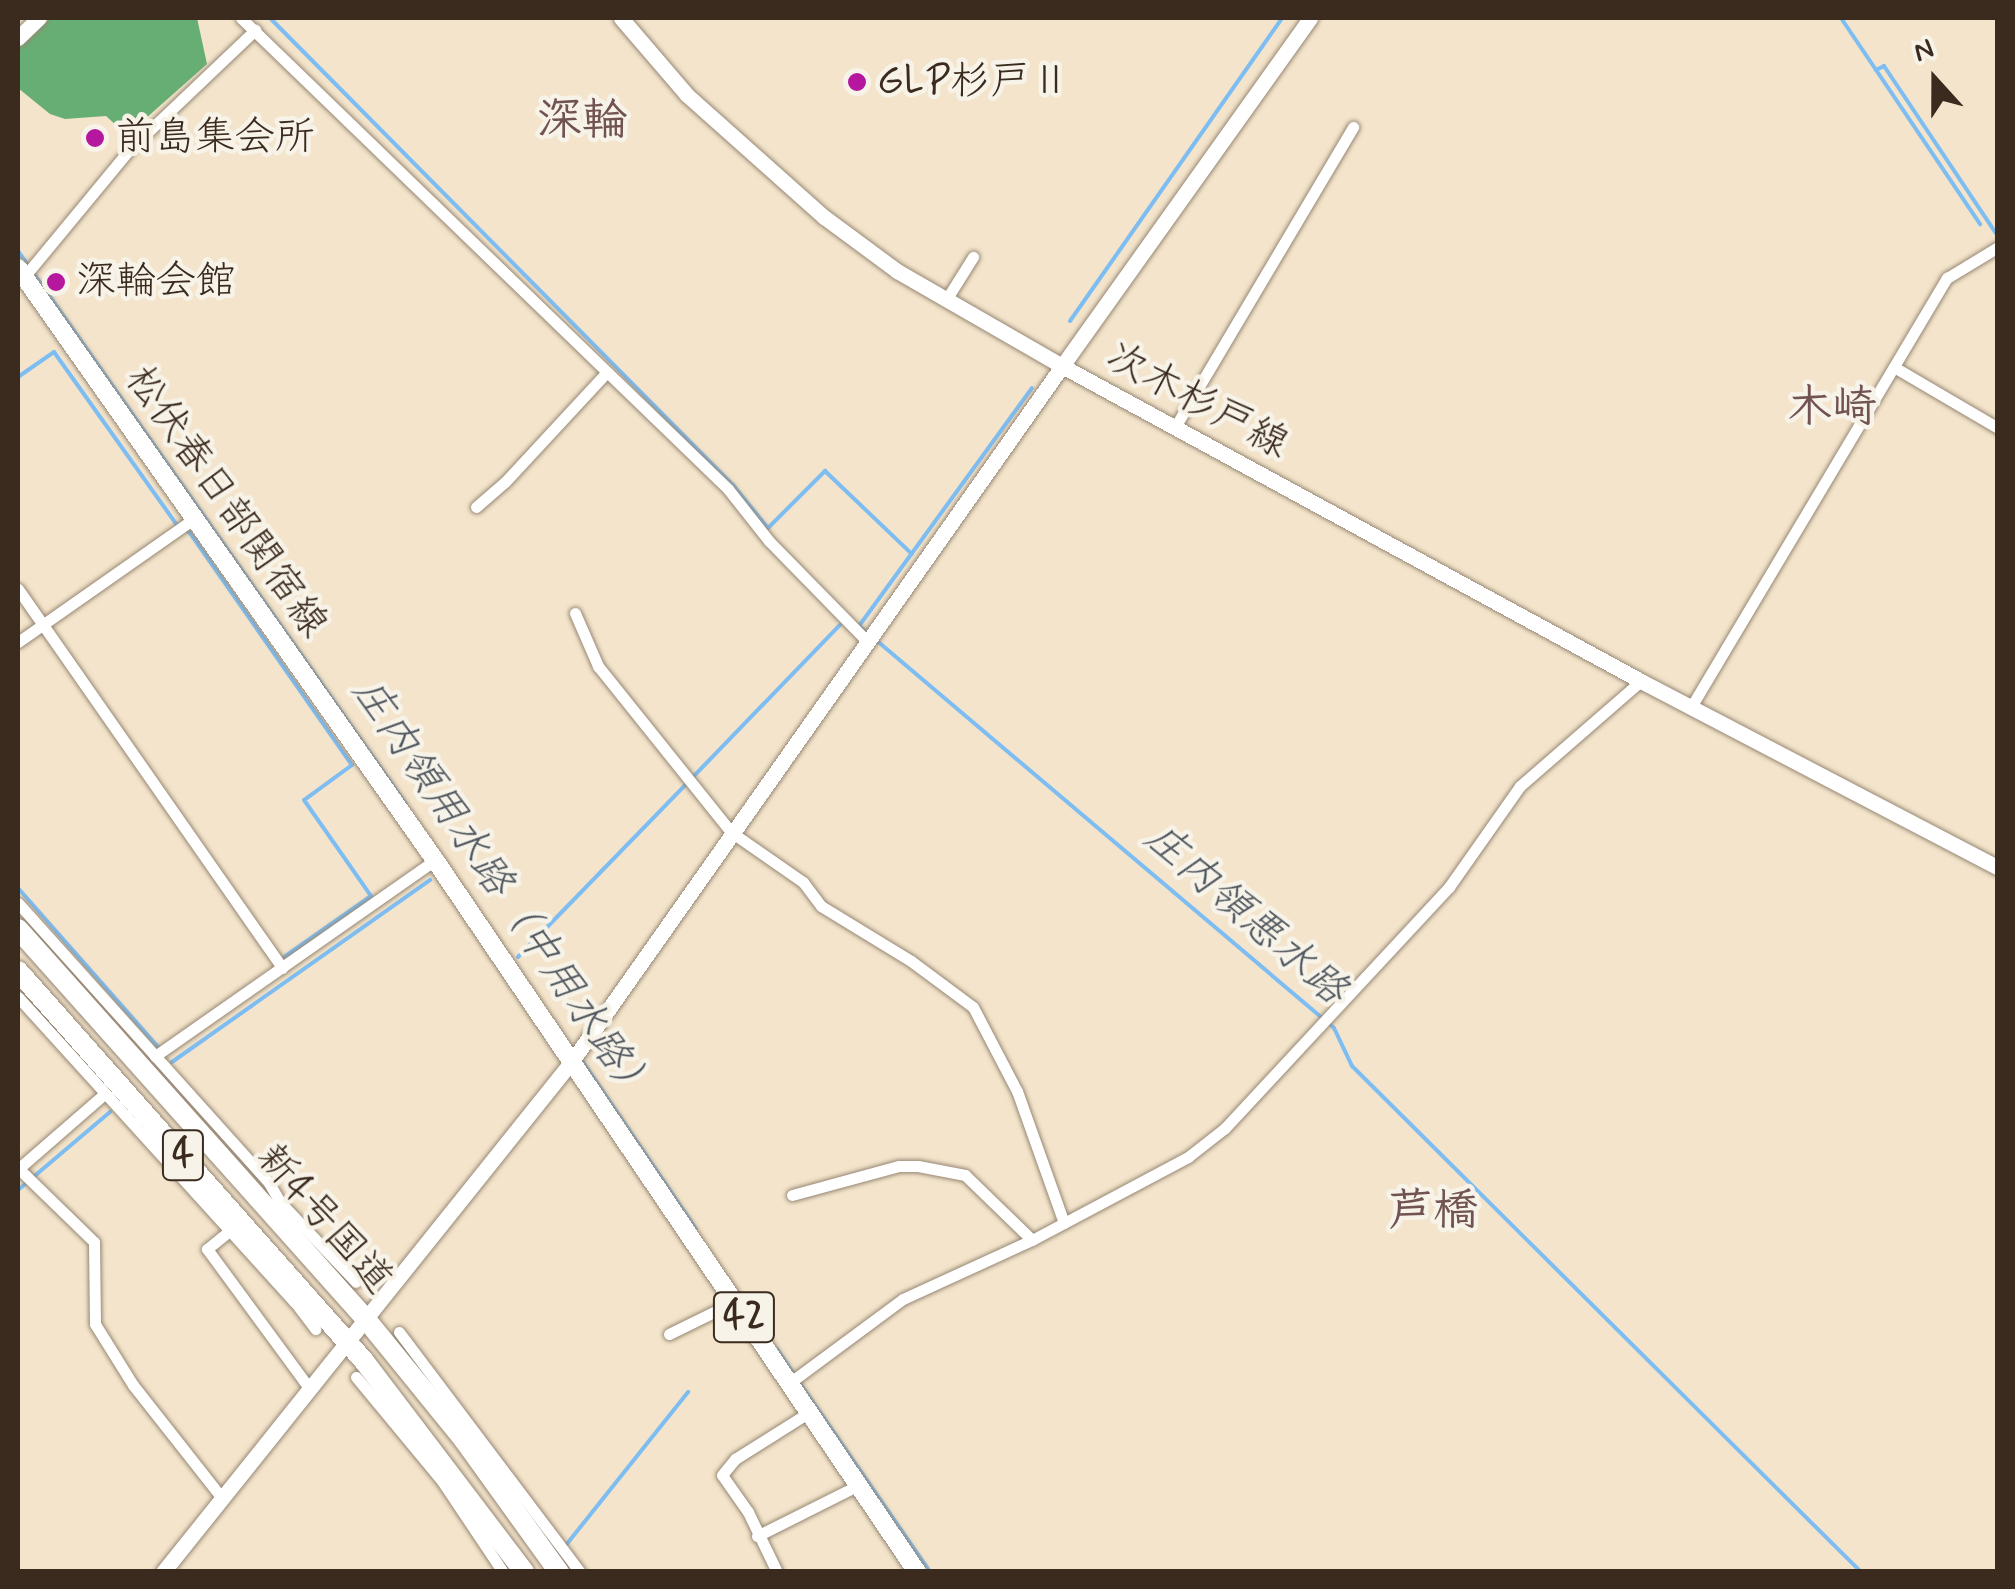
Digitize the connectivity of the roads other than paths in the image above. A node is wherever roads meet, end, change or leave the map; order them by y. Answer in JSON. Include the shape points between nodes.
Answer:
{"nodes":[{"id":1,"x":39,"y":18,"type":"edge"},
{"id":2,"x":241,"y":18,"type":"edge"},
{"id":3,"x":621,"y":18,"type":"edge"},
{"id":4,"x":1310,"y":18,"type":"edge"},
{"id":5,"x":254,"y":30,"type":"junction"},
{"id":6,"x":18,"y":38,"type":"edge"},
{"id":7,"x":1353,"y":127,"type":"dead end"},
{"id":8,"x":1998,"y":248,"type":"edge"},
{"id":9,"x":973,"y":257,"type":"dead end"},
{"id":10,"x":21,"y":273,"type":"edge"},
{"id":11,"x":946,"y":300,"type":"junction"},
{"id":12,"x":1062,"y":366,"type":"junction"},
{"id":13,"x":1894,"y":367,"type":"junction"},
{"id":14,"x":607,"y":372,"type":"junction"},
{"id":15,"x":1176,"y":427,"type":"junction"},
{"id":16,"x":1998,"y":428,"type":"edge"},
{"id":17,"x":476,"y":507,"type":"dead end"},
{"id":18,"x":194,"y":518,"type":"junction"},
{"id":19,"x":18,"y":589,"type":"edge"},
{"id":20,"x":575,"y":613,"type":"dead end"},
{"id":21,"x":42,"y":624,"type":"junction"},
{"id":22,"x":866,"y":640,"type":"junction"},
{"id":23,"x":18,"y":642,"type":"edge"},
{"id":24,"x":1642,"y":681,"type":"junction"},
{"id":25,"x":1692,"y":707,"type":"junction"},
{"id":26,"x":731,"y":832,"type":"junction"},
{"id":27,"x":434,"y":860,"type":"junction"},
{"id":28,"x":1998,"y":868,"type":"edge"},
{"id":29,"x":18,"y":903,"type":"edge"},
{"id":30,"x":18,"y":929,"type":"edge"},
{"id":31,"x":282,"y":968,"type":"junction"},
{"id":32,"x":18,"y":971,"type":"edge"},
{"id":33,"x":18,"y":997,"type":"edge"},
{"id":34,"x":154,"y":1056,"type":"junction"},
{"id":35,"x":572,"y":1061,"type":"junction"},
{"id":36,"x":104,"y":1094,"type":"junction"},
{"id":37,"x":18,"y":1169,"type":"edge"},
{"id":38,"x":792,"y":1195,"type":"dead end"},
{"id":39,"x":287,"y":1220,"type":"junction"},
{"id":40,"x":1064,"y":1223,"type":"junction"},
{"id":41,"x":228,"y":1232,"type":"junction"},
{"id":42,"x":1032,"y":1240,"type":"junction"},
{"id":43,"x":356,"y":1282,"type":"dead end"},
{"id":44,"x":288,"y":1284,"type":"junction"},
{"id":45,"x":734,"y":1302,"type":"junction"},
{"id":46,"x":365,"y":1318,"type":"junction"},
{"id":47,"x":314,"y":1329,"type":"dead end"},
{"id":48,"x":399,"y":1332,"type":"dead end"},
{"id":49,"x":669,"y":1334,"type":"dead end"},
{"id":50,"x":347,"y":1340,"type":"junction"},
{"id":51,"x":356,"y":1378,"type":"dead end"},
{"id":52,"x":788,"y":1384,"type":"junction"},
{"id":53,"x":309,"y":1388,"type":"junction"},
{"id":54,"x":808,"y":1413,"type":"junction"},
{"id":55,"x":468,"y":1436,"type":"junction"},
{"id":56,"x":438,"y":1465,"type":"junction"},
{"id":57,"x":860,"y":1485,"type":"junction"},
{"id":58,"x":222,"y":1498,"type":"junction"},
{"id":59,"x":756,"y":1536,"type":"junction"},
{"id":60,"x":163,"y":1572,"type":"edge"},
{"id":61,"x":502,"y":1572,"type":"edge"},
{"id":62,"x":524,"y":1572,"type":"edge"},
{"id":63,"x":558,"y":1572,"type":"edge"},
{"id":64,"x":580,"y":1572,"type":"edge"},
{"id":65,"x":777,"y":1572,"type":"edge"},
{"id":66,"x":917,"y":1572,"type":"edge"}],
"edges":[{"from":1,"to":6,"type":"main road"},
{"from":2,"to":5,"type":"street"},
{"from":3,"to":11,"type":"main road","via":[[752,157],[868,249]]},
{"from":4,"to":12,"type":"main road"},
{"from":5,"to":10,"type":"street","via":[[130,149]]},
{"from":5,"to":14,"type":"street"},
{"from":7,"to":15,"type":"street"},
{"from":8,"to":13,"type":"street","via":[[1947,278]]},
{"from":9,"to":11,"type":"street"},
{"from":10,"to":18,"type":"main road","name":"松伏春日部関宿線","number":"42"},
{"from":11,"to":12,"type":"main road"},
{"from":12,"to":15,"type":"main road","name":"次木杉戸線"},
{"from":12,"to":22,"type":"main road","name":"次木杉戸線"},
{"from":13,"to":16,"type":"street"},
{"from":13,"to":25,"type":"street"},
{"from":14,"to":17,"type":"street"},
{"from":14,"to":22,"type":"street","via":[[728,489]]},
{"from":15,"to":24,"type":"main road","name":"次木杉戸線"},
{"from":18,"to":21,"type":"street"},
{"from":18,"to":27,"type":"main road","name":"松伏春日部関宿線","number":"42"},
{"from":19,"to":21,"type":"street"},
{"from":20,"to":26,"type":"street","via":[[598,666]]},
{"from":21,"to":23,"type":"street"},
{"from":21,"to":31,"type":"street"},
{"from":22,"to":26,"type":"main road","name":"次木杉戸線"},
{"from":24,"to":25,"type":"main road","name":"次木杉戸線"},
{"from":24,"to":40,"type":"street","via":[[1520,786],[1449,887],[1225,1128],[1188,1157]]},
{"from":25,"to":28,"type":"main road","name":"次木杉戸線"},
{"from":26,"to":35,"type":"main road","name":"次木杉戸線"},
{"from":26,"to":40,"type":"street","via":[[803,882],[821,906],[973,1007],[1016,1091]]},
{"from":27,"to":31,"type":"street"},
{"from":27,"to":35,"type":"main road","name":"松伏春日部関宿線","number":"42"},
{"from":29,"to":34,"type":"street"},
{"from":30,"to":39,"type":"highway","name":"新4号国道","number":"4"},
{"from":31,"to":34,"type":"street"},
{"from":32,"to":44,"type":"highway","name":"新4号国道","number":"4"},
{"from":33,"to":36,"type":"street"},
{"from":34,"to":39,"type":"street"},
{"from":35,"to":45,"type":"main road","name":"松伏春日部関宿線","number":"42"},
{"from":35,"to":46,"type":"main road","name":"次木杉戸線"},
{"from":36,"to":37,"type":"street"},
{"from":36,"to":41,"type":"street"},
{"from":37,"to":58,"type":"street","via":[[94,1242],[95,1324],[133,1385]]},
{"from":38,"to":42,"type":"street","via":[[918,1166],[965,1175]]},
{"from":39,"to":43,"type":"street"},
{"from":39,"to":46,"type":"highway","name":"新4号国道","number":"4"},
{"from":40,"to":42,"type":"street"},
{"from":41,"to":44,"type":"street"},
{"from":41,"to":53,"type":"street","via":[[208,1249]]},
{"from":42,"to":52,"type":"street","via":[[904,1299]]},
{"from":44,"to":47,"type":"street"},
{"from":44,"to":50,"type":"highway","name":"新4号国道","number":"4"},
{"from":45,"to":49,"type":"street"},
{"from":45,"to":52,"type":"main road","name":"松伏春日部関宿線","number":"42"},
{"from":46,"to":50,"type":"main road","name":"次木杉戸線"},
{"from":46,"to":55,"type":"highway","name":"新4号国道","number":"4"},
{"from":48,"to":55,"type":"street","via":[[449,1395]]},
{"from":50,"to":53,"type":"main road","name":"次木杉戸線"},
{"from":50,"to":56,"type":"highway","name":"新4号国道","number":"4"},
{"from":51,"to":56,"type":"street"},
{"from":52,"to":54,"type":"main road","name":"松伏春日部関宿線","number":"42"},
{"from":53,"to":58,"type":"main road","name":"次木杉戸線"},
{"from":54,"to":57,"type":"main road","name":"松伏春日部関宿線","number":"42"},
{"from":54,"to":59,"type":"street","via":[[722,1475]]},
{"from":55,"to":63,"type":"highway","name":"新4号国道","number":"4"},
{"from":55,"to":64,"type":"street","via":[[510,1475]]},
{"from":56,"to":61,"type":"street"},
{"from":56,"to":62,"type":"highway","name":"新4号国道","number":"4"},
{"from":57,"to":59,"type":"street"},
{"from":57,"to":66,"type":"main road","name":"松伏春日部関宿線","number":"42"},
{"from":58,"to":60,"type":"main road","name":"次木杉戸線"},
{"from":59,"to":65,"type":"street"}]}
